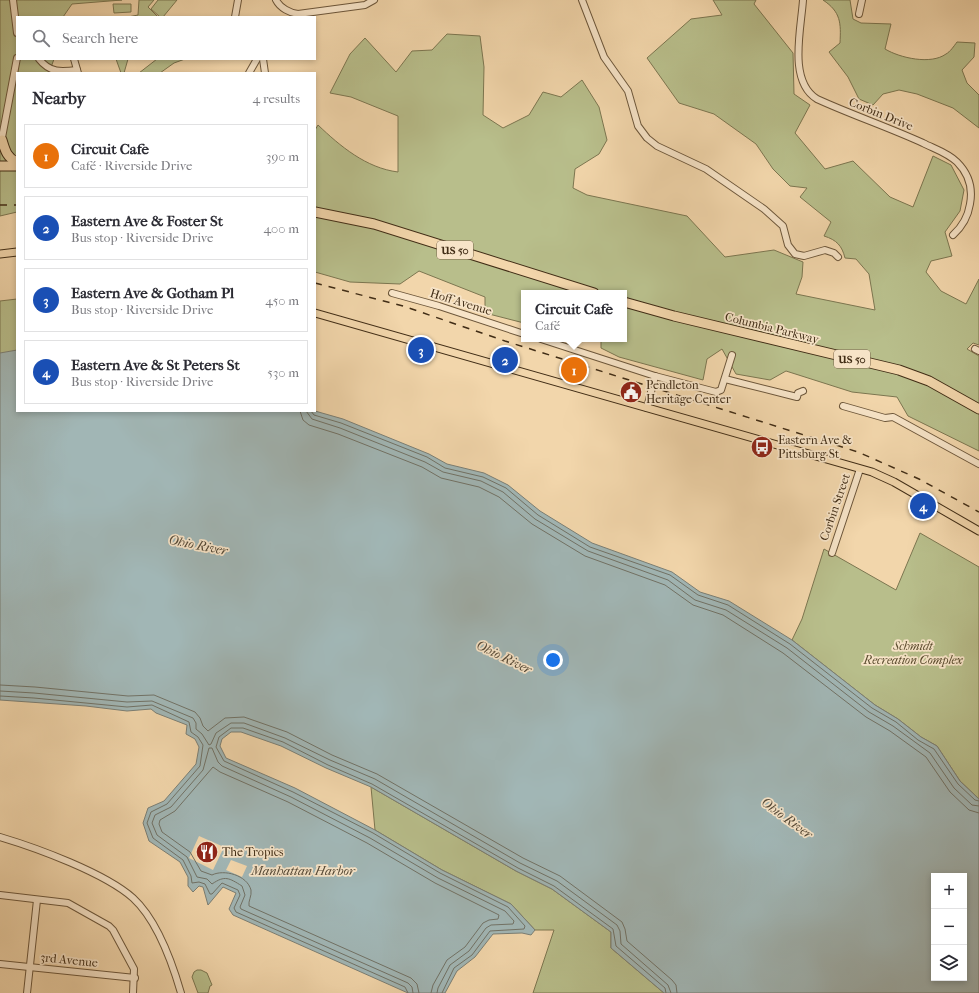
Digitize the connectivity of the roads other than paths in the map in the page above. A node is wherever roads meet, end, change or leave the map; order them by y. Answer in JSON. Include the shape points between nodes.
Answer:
{"nodes":[{"id":1,"x":13,"y":0,"type":"edge"},
{"id":2,"x":238,"y":0,"type":"edge"},
{"id":3,"x":374,"y":0,"type":"edge"},
{"id":4,"x":582,"y":0,"type":"edge"},
{"id":5,"x":803,"y":0,"type":"edge"},
{"id":6,"x":862,"y":0,"type":"edge"},
{"id":7,"x":276,"y":1,"type":"edge"},
{"id":8,"x":289,"y":12,"type":"junction"},
{"id":9,"x":859,"y":14,"type":"dead end"},
{"id":10,"x":235,"y":16,"type":"edge"},
{"id":11,"x":285,"y":16,"type":"edge"},
{"id":12,"x":16,"y":26,"type":"edge"},
{"id":13,"x":17,"y":60,"type":"edge"},
{"id":14,"x":40,"y":60,"type":"edge"},
{"id":15,"x":74,"y":60,"type":"edge"},
{"id":16,"x":256,"y":60,"type":"edge"},
{"id":17,"x":263,"y":60,"type":"edge"},
{"id":18,"x":77,"y":71,"type":"edge"},
{"id":19,"x":250,"y":72,"type":"edge"},
{"id":20,"x":265,"y":72,"type":"edge"},
{"id":21,"x":1,"y":142,"type":"edge"},
{"id":22,"x":16,"y":163,"type":"edge"},
{"id":23,"x":16,"y":164,"type":"edge"},
{"id":24,"x":0,"y":166,"type":"edge"},
{"id":25,"x":316,"y":212,"type":"edge"},
{"id":26,"x":952,"y":235,"type":"dead end"},
{"id":27,"x":16,"y":252,"type":"edge"},
{"id":28,"x":0,"y":254,"type":"edge"},
{"id":29,"x":838,"y":256,"type":"dead end"},
{"id":30,"x":584,"y":290,"type":"edge"},
{"id":31,"x":392,"y":293,"type":"dead end"},
{"id":32,"x":627,"y":303,"type":"edge"},
{"id":33,"x":316,"y":313,"type":"edge"},
{"id":34,"x":521,"y":333,"type":"edge"},
{"id":35,"x":550,"y":342,"type":"edge"},
{"id":36,"x":732,"y":354,"type":"dead end"},
{"id":37,"x":655,"y":376,"type":"junction"},
{"id":38,"x":724,"y":381,"type":"junction"},
{"id":39,"x":803,"y":391,"type":"dead end"},
{"id":40,"x":843,"y":406,"type":"dead end"},
{"id":41,"x":647,"y":408,"type":"junction"},
{"id":42,"x":979,"y":408,"type":"edge"},
{"id":43,"x":979,"y":464,"type":"edge"},
{"id":44,"x":860,"y":469,"type":"junction"},
{"id":45,"x":979,"y":531,"type":"edge"},
{"id":46,"x":832,"y":553,"type":"dead end"},
{"id":47,"x":0,"y":837,"type":"edge"},
{"id":48,"x":0,"y":896,"type":"edge"},
{"id":49,"x":37,"y":900,"type":"junction"},
{"id":50,"x":0,"y":964,"type":"edge"},
{"id":51,"x":30,"y":967,"type":"junction"},
{"id":52,"x":135,"y":978,"type":"junction"},
{"id":53,"x":27,"y":993,"type":"edge"},
{"id":54,"x":133,"y":993,"type":"edge"},
{"id":55,"x":181,"y":993,"type":"edge"}],
"edges":[{"from":1,"to":12,"type":"street"},
{"from":2,"to":10,"type":"street"},
{"from":3,"to":8,"type":"street","via":[[365,5],[324,11],[298,14]]},
{"from":4,"to":29,"type":"street","via":[[604,58],[628,91],[638,126],[647,138],[657,146],[706,169],[764,209],[783,226],[788,245],[795,254],[804,256],[824,250]]},
{"from":5,"to":26,"type":"street","name":"Corbin Drive","via":[[798,69],[805,89],[816,99],[945,153],[957,162],[971,186],[971,200],[964,222]]},
{"from":6,"to":9,"type":"street"},
{"from":7,"to":8,"type":"street"},
{"from":8,"to":11,"type":"street"},
{"from":13,"to":21,"type":"street"},
{"from":14,"to":18,"type":"street","via":[[54,71]]},
{"from":15,"to":18,"type":"street"},
{"from":16,"to":19,"type":"street"},
{"from":17,"to":20,"type":"street"},
{"from":21,"to":22,"type":"highway","via":[[11,160]]},
{"from":23,"to":24,"type":"highway"},
{"from":25,"to":30,"type":"highway","number":"US 50","via":[[374,224]]},
{"from":27,"to":28,"type":"main road"},
{"from":31,"to":34,"type":"street","name":"Hoff Avenue"},
{"from":32,"to":42,"type":"highway","name":"Columbia Parkway","number":"US 50","via":[[888,367],[929,381]]},
{"from":33,"to":41,"type":"main road"},
{"from":35,"to":37,"type":"street"},
{"from":36,"to":38,"type":"street"},
{"from":37,"to":38,"type":"street","via":[[716,392],[721,390]]},
{"from":37,"to":41,"type":"street"},
{"from":38,"to":39,"type":"street","via":[[797,397],[798,393]]},
{"from":40,"to":43,"type":"street","via":[[885,418],[893,417]]},
{"from":41,"to":44,"type":"main road"},
{"from":44,"to":45,"type":"main road","via":[[894,482]]},
{"from":44,"to":46,"type":"street","name":"Corbin Street"},
{"from":47,"to":55,"type":"street","via":[[24,844],[81,868],[119,887],[133,899],[147,914],[169,958]]},
{"from":48,"to":49,"type":"street"},
{"from":49,"to":51,"type":"street"},
{"from":49,"to":52,"type":"street","via":[[74,905],[103,922],[115,934],[134,969]]},
{"from":50,"to":51,"type":"street","name":"3rd Avenue"},
{"from":51,"to":52,"type":"street","name":"3rd Avenue"},
{"from":51,"to":53,"type":"street"},
{"from":52,"to":54,"type":"street"}]}
